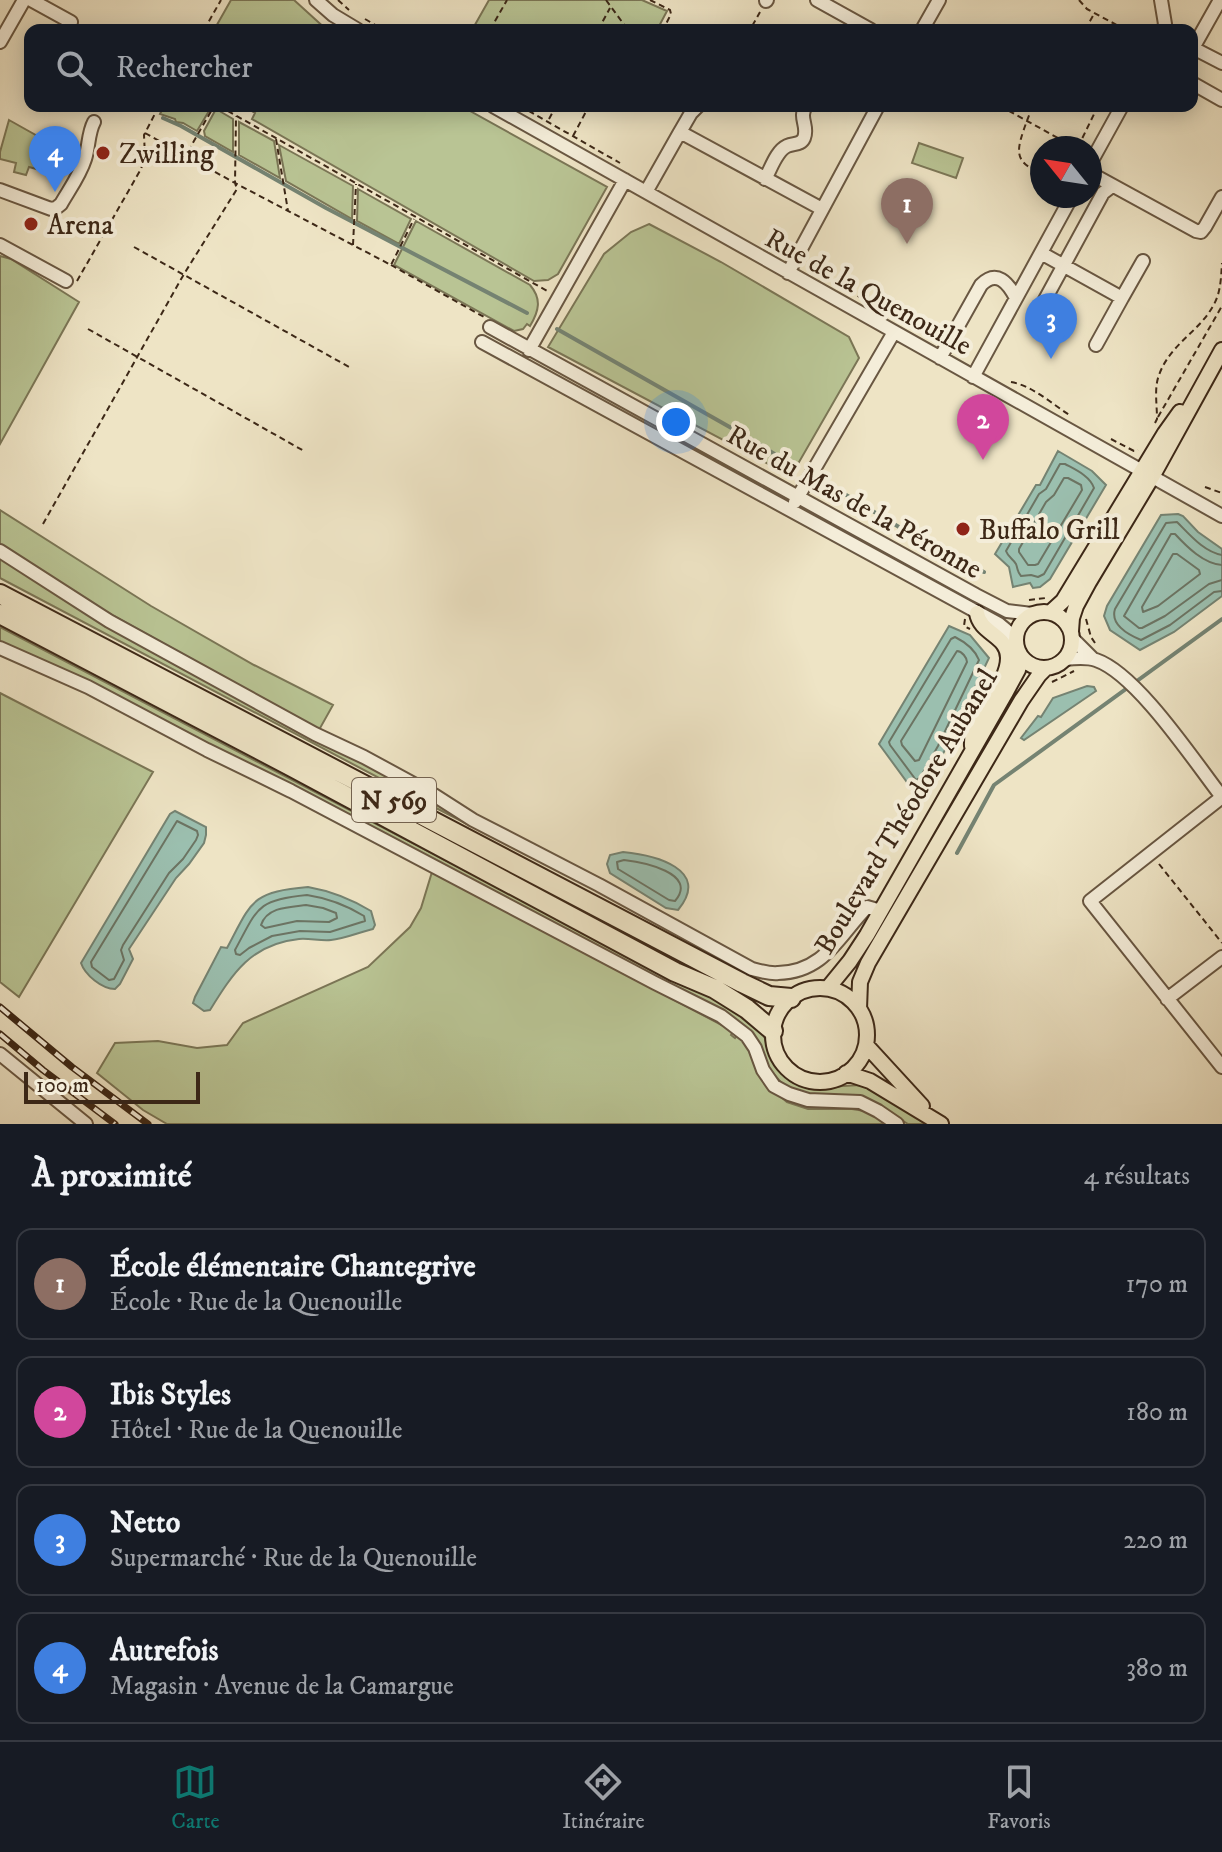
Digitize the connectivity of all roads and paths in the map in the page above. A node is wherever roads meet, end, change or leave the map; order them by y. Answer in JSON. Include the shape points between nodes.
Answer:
{"nodes":[{"id":1,"x":24,"y":0,"type":"edge"},
{"id":2,"x":31,"y":0,"type":"edge"},
{"id":3,"x":221,"y":0,"type":"edge"},
{"id":4,"x":316,"y":0,"type":"edge"},
{"id":5,"x":338,"y":0,"type":"edge"},
{"id":6,"x":507,"y":0,"type":"edge"},
{"id":7,"x":606,"y":0,"type":"edge"},
{"id":8,"x":650,"y":0,"type":"edge"},
{"id":9,"x":767,"y":0,"type":"edge"},
{"id":10,"x":939,"y":0,"type":"edge"},
{"id":11,"x":1161,"y":0,"type":"edge"},
{"id":12,"x":1220,"y":0,"type":"edge"},
{"id":13,"x":1082,"y":1,"type":"edge"},
{"id":14,"x":824,"y":2,"type":"edge"},
{"id":15,"x":611,"y":7,"type":"junction"},
{"id":16,"x":350,"y":10,"type":"dead end"},
{"id":17,"x":1095,"y":13,"type":"junction"},
{"id":18,"x":361,"y":16,"type":"dead end"},
{"id":19,"x":71,"y":22,"type":"dead end"},
{"id":20,"x":207,"y":24,"type":"edge"},
{"id":21,"x":348,"y":24,"type":"edge"},
{"id":22,"x":374,"y":24,"type":"edge"},
{"id":23,"x":493,"y":24,"type":"edge"},
{"id":24,"x":601,"y":24,"type":"edge"},
{"id":25,"x":624,"y":24,"type":"edge"},
{"id":26,"x":666,"y":24,"type":"edge"},
{"id":27,"x":753,"y":24,"type":"edge"},
{"id":28,"x":861,"y":24,"type":"edge"},
{"id":29,"x":925,"y":24,"type":"edge"},
{"id":30,"x":1089,"y":24,"type":"edge"},
{"id":31,"x":1115,"y":24,"type":"edge"},
{"id":32,"x":1165,"y":24,"type":"edge"},
{"id":33,"x":1198,"y":40,"type":"edge"},
{"id":34,"x":0,"y":42,"type":"edge"},
{"id":35,"x":1198,"y":51,"type":"edge"},
{"id":36,"x":1222,"y":63,"type":"edge"},
{"id":37,"x":1198,"y":86,"type":"edge"},
{"id":38,"x":1222,"y":100,"type":"edge"},
{"id":39,"x":156,"y":112,"type":"edge"},
{"id":40,"x":210,"y":112,"type":"edge"},
{"id":41,"x":229,"y":112,"type":"edge"},
{"id":42,"x":504,"y":112,"type":"edge"},
{"id":43,"x":531,"y":112,"type":"edge"},
{"id":44,"x":553,"y":112,"type":"edge"},
{"id":45,"x":586,"y":112,"type":"edge"},
{"id":46,"x":688,"y":112,"type":"edge"},
{"id":47,"x":802,"y":112,"type":"edge"},
{"id":48,"x":875,"y":112,"type":"edge"},
{"id":49,"x":1011,"y":112,"type":"edge"},
{"id":50,"x":1031,"y":112,"type":"edge"},
{"id":51,"x":1095,"y":112,"type":"edge"},
{"id":52,"x":1119,"y":112,"type":"edge"},
{"id":53,"x":236,"y":116,"type":"junction"},
{"id":54,"x":548,"y":121,"type":"junction"},
{"id":55,"x":1027,"y":121,"type":"junction"},
{"id":56,"x":94,"y":122,"type":"dead end"},
{"id":57,"x":680,"y":132,"type":"junction"},
{"id":58,"x":145,"y":133,"type":"junction"},
{"id":59,"x":573,"y":136,"type":"junction"},
{"id":60,"x":1055,"y":136,"type":"edge"},
{"id":61,"x":1083,"y":136,"type":"edge"},
{"id":62,"x":276,"y":138,"type":"junction"},
{"id":63,"x":1102,"y":142,"type":"edge"},
{"id":64,"x":184,"y":158,"type":"junction"},
{"id":65,"x":622,"y":164,"type":"dead end"},
{"id":66,"x":1030,"y":168,"type":"edge"},
{"id":67,"x":765,"y":179,"type":"junction"},
{"id":68,"x":625,"y":180,"type":"junction"},
{"id":69,"x":1102,"y":180,"type":"edge"},
{"id":70,"x":235,"y":183,"type":"junction"},
{"id":71,"x":356,"y":183,"type":"junction"},
{"id":72,"x":1112,"y":186,"type":"junction"},
{"id":73,"x":0,"y":190,"type":"edge"},
{"id":74,"x":646,"y":192,"type":"junction"},
{"id":75,"x":1222,"y":197,"type":"edge"},
{"id":76,"x":1065,"y":208,"type":"edge"},
{"id":77,"x":822,"y":209,"type":"junction"},
{"id":78,"x":288,"y":211,"type":"junction"},
{"id":79,"x":415,"y":217,"type":"junction"},
{"id":80,"x":0,"y":245,"type":"edge"},
{"id":81,"x":353,"y":245,"type":"junction"},
{"id":82,"x":134,"y":247,"type":"dead end"},
{"id":83,"x":1041,"y":253,"type":"junction"},
{"id":84,"x":1143,"y":261,"type":"dead end"},
{"id":85,"x":1222,"y":263,"type":"edge"},
{"id":86,"x":391,"y":265,"type":"junction"},
{"id":87,"x":1064,"y":266,"type":"junction"},
{"id":88,"x":788,"y":273,"type":"junction"},
{"id":89,"x":184,"y":274,"type":"junction"},
{"id":90,"x":66,"y":281,"type":"joint"},
{"id":91,"x":847,"y":290,"type":"dead end"},
{"id":92,"x":551,"y":293,"type":"dead end"},
{"id":93,"x":1016,"y":298,"type":"junction"},
{"id":94,"x":1122,"y":298,"type":"junction"},
{"id":95,"x":1214,"y":305,"type":"junction"},
{"id":96,"x":1222,"y":308,"type":"edge"},
{"id":97,"x":1035,"y":318,"type":"dead end"},
{"id":98,"x":487,"y":323,"type":"joint"},
{"id":99,"x":88,"y":329,"type":"dead end"},
{"id":100,"x":894,"y":332,"type":"junction"},
{"id":101,"x":482,"y":342,"type":"dead end"},
{"id":102,"x":941,"y":343,"type":"dead end"},
{"id":103,"x":1096,"y":345,"type":"dead end"},
{"id":104,"x":529,"y":350,"type":"junction"},
{"id":105,"x":1222,"y":350,"type":"edge"},
{"id":106,"x":138,"y":356,"type":"junction"},
{"id":107,"x":940,"y":358,"type":"junction"},
{"id":108,"x":351,"y":368,"type":"dead end"},
{"id":109,"x":973,"y":377,"type":"junction"},
{"id":110,"x":1008,"y":382,"type":"dead end"},
{"id":111,"x":1064,"y":412,"type":"dead end"},
{"id":112,"x":304,"y":451,"type":"dead end"},
{"id":113,"x":1147,"y":474,"type":"junction"},
{"id":114,"x":1205,"y":487,"type":"dead end"},
{"id":115,"x":1222,"y":493,"type":"edge"},
{"id":116,"x":798,"y":497,"type":"junction"},
{"id":117,"x":790,"y":511,"type":"junction"},
{"id":118,"x":1222,"y":516,"type":"edge"},
{"id":119,"x":43,"y":524,"type":"dead end"},
{"id":120,"x":0,"y":551,"type":"edge"},
{"id":121,"x":0,"y":594,"type":"edge"},
{"id":122,"x":1053,"y":596,"type":"dead end"},
{"id":123,"x":1022,"y":601,"type":"dead end"},
{"id":124,"x":1051,"y":612,"type":"junction"},
{"id":125,"x":977,"y":613,"type":"junction"},
{"id":126,"x":0,"y":614,"type":"edge"},
{"id":127,"x":1032,"y":614,"type":"junction"},
{"id":128,"x":1086,"y":618,"type":"dead end"},
{"id":129,"x":1072,"y":635,"type":"junction"},
{"id":130,"x":1016,"y":641,"type":"junction"},
{"id":131,"x":1096,"y":645,"type":"dead end"},
{"id":132,"x":0,"y":648,"type":"edge"},
{"id":133,"x":1021,"y":657,"type":"junction"},
{"id":134,"x":1093,"y":659,"type":"junction"},
{"id":135,"x":1070,"y":665,"type":"junction"},
{"id":136,"x":1046,"y":668,"type":"junction"},
{"id":137,"x":1046,"y":684,"type":"dead end"},
{"id":138,"x":972,"y":752,"type":"junction"},
{"id":139,"x":1222,"y":797,"type":"edge"},
{"id":140,"x":1151,"y":854,"type":"junction"},
{"id":141,"x":881,"y":911,"type":"junction"},
{"id":142,"x":1222,"y":943,"type":"edge"},
{"id":143,"x":1222,"y":957,"type":"edge"},
{"id":144,"x":828,"y":988,"type":"junction"},
{"id":145,"x":791,"y":998,"type":"junction"},
{"id":146,"x":1167,"y":999,"type":"junction"},
{"id":147,"x":859,"y":1009,"type":"junction"},
{"id":148,"x":773,"y":1031,"type":"junction"},
{"id":149,"x":866,"y":1045,"type":"junction"},
{"id":150,"x":0,"y":1054,"type":"edge"},
{"id":151,"x":1222,"y":1067,"type":"edge"},
{"id":152,"x":846,"y":1073,"type":"junction"},
{"id":153,"x":935,"y":1120,"type":"edge"},
{"id":154,"x":86,"y":1124,"type":"edge"},
{"id":155,"x":897,"y":1124,"type":"edge"}],
"edges":[{"from":1,"to":34,"type":"street"},
{"from":2,"to":19,"type":"street"},
{"from":3,"to":20,"type":"path"},
{"from":4,"to":21,"type":"street"},
{"from":5,"to":16,"type":"path"},
{"from":6,"to":23,"type":"path"},
{"from":7,"to":15,"type":"path"},
{"from":8,"to":26,"type":"path","via":[[670,10]]},
{"from":9,"to":27,"type":"path"},
{"from":10,"to":29,"type":"street"},
{"from":11,"to":32,"type":"street"},
{"from":12,"to":33,"type":"street"},
{"from":13,"to":17,"type":"path"},
{"from":14,"to":28,"type":"street"},
{"from":15,"to":24,"type":"path"},
{"from":15,"to":25,"type":"path"},
{"from":17,"to":30,"type":"path"},
{"from":17,"to":31,"type":"path"},
{"from":18,"to":22,"type":"path"},
{"from":35,"to":36,"type":"street"},
{"from":37,"to":38,"type":"street"},
{"from":39,"to":58,"type":"path"},
{"from":40,"to":64,"type":"path"},
{"from":41,"to":53,"type":"path"},
{"from":42,"to":68,"type":"street","name":"Rue de la Quenouille"},
{"from":43,"to":54,"type":"path"},
{"from":44,"to":54,"type":"path"},
{"from":45,"to":59,"type":"path"},
{"from":46,"to":57,"type":"street"},
{"from":47,"to":67,"type":"street","via":[[803,140],[779,153]]},
{"from":48,"to":77,"type":"street"},
{"from":49,"to":55,"type":"path"},
{"from":50,"to":55,"type":"path"},
{"from":51,"to":61,"type":"path"},
{"from":52,"to":63,"type":"street"},
{"from":53,"to":62,"type":"path"},
{"from":53,"to":70,"type":"path"},
{"from":54,"to":59,"type":"path"},
{"from":55,"to":60,"type":"path"},
{"from":55,"to":66,"type":"path","via":[[1018,156]]},
{"from":56,"to":73,"type":"street","via":[[83,166],[56,208]]},
{"from":57,"to":67,"type":"street"},
{"from":57,"to":74,"type":"street"},
{"from":58,"to":64,"type":"path"},
{"from":58,"to":90,"type":"path","via":[[141,169],[77,282]]},
{"from":59,"to":65,"type":"path"},
{"from":62,"to":71,"type":"path"},
{"from":62,"to":78,"type":"path"},
{"from":64,"to":70,"type":"path"},
{"from":67,"to":77,"type":"street"},
{"from":68,"to":74,"type":"street","name":"Rue de la Quenouille"},
{"from":68,"to":104,"type":"street"},
{"from":69,"to":72,"type":"street"},
{"from":70,"to":78,"type":"path"},
{"from":70,"to":89,"type":"path","via":[[237,189]]},
{"from":71,"to":79,"type":"path"},
{"from":71,"to":81,"type":"path"},
{"from":72,"to":75,"type":"street","via":[[1201,232]]},
{"from":72,"to":87,"type":"street","via":[[1103,193]]},
{"from":74,"to":88,"type":"street","name":"Rue de la Quenouille"},
{"from":76,"to":83,"type":"street"},
{"from":77,"to":88,"type":"street"},
{"from":78,"to":81,"type":"path"},
{"from":79,"to":86,"type":"path"},
{"from":79,"to":92,"type":"path"},
{"from":80,"to":90,"type":"street"},
{"from":81,"to":86,"type":"path"},
{"from":82,"to":89,"type":"path"},
{"from":83,"to":87,"type":"street"},
{"from":83,"to":93,"type":"street"},
{"from":84,"to":94,"type":"street"},
{"from":85,"to":95,"type":"path"},
{"from":86,"to":98,"type":"path"},
{"from":87,"to":94,"type":"street"},
{"from":87,"to":97,"type":"street"},
{"from":88,"to":100,"type":"street","name":"Rue de la Quenouille"},
{"from":89,"to":106,"type":"path"},
{"from":89,"to":108,"type":"path"},
{"from":91,"to":102,"type":"path"},
{"from":93,"to":107,"type":"street","via":[[1005,282],[987,279]]},
{"from":93,"to":109,"type":"street"},
{"from":94,"to":103,"type":"street"},
{"from":95,"to":96,"type":"path"},
{"from":95,"to":96,"type":"path","via":[[1166,360],[1156,386],[1157,419]]},
{"from":98,"to":104,"type":"street","name":"Rue du Mas de la Péronne"},
{"from":99,"to":106,"type":"path"},
{"from":100,"to":107,"type":"street","name":"Rue de la Quenouille"},
{"from":100,"to":116,"type":"street"},
{"from":101,"to":117,"type":"street","name":"Rue du Mas de la Péronne"},
{"from":104,"to":116,"type":"street","name":"Rue du Mas de la Péronne"},
{"from":105,"to":113,"type":"main road","via":[[1165,433]]},
{"from":106,"to":112,"type":"path"},
{"from":106,"to":119,"type":"path"},
{"from":107,"to":109,"type":"street","name":"Rue de la Quenouille"},
{"from":109,"to":113,"type":"street","name":"Rue de la Quenouille"},
{"from":110,"to":111,"type":"path"},
{"from":113,"to":118,"type":"street","name":"Rue de la Quenouille"},
{"from":113,"to":124,"type":"main road"},
{"from":113,"to":129,"type":"main road","via":[[1076,606]]},
{"from":114,"to":115,"type":"path"},
{"from":116,"to":117,"type":"street"},
{"from":116,"to":127,"type":"street","name":"Rue du Mas de la Péronne","via":[[1007,611]]},
{"from":117,"to":125,"type":"street","name":"Rue du Mas de la Péronne"},
{"from":120,"to":141,"type":"street","via":[[109,621],[752,969],[776,974],[800,970],[824,957],[867,907]]},
{"from":121,"to":145,"type":"highway","number":"N 569","via":[[742,983],[769,996]]},
{"from":122,"to":123,"type":"path"},
{"from":124,"to":127,"type":"main road"},
{"from":124,"to":129,"type":"main road","via":[[1063,619]]},
{"from":125,"to":130,"type":"street","name":"Rue du Mas de la Péronne","via":[[1005,628]]},
{"from":125,"to":138,"type":"main road","via":[[981,625],[1000,638],[1008,654],[1007,666],[974,727]]},
{"from":126,"to":148,"type":"highway","number":"N 569","via":[[715,989]]},
{"from":127,"to":130,"type":"main road","via":[[1019,626]]},
{"from":128,"to":131,"type":"path"},
{"from":129,"to":134,"type":"street"},
{"from":129,"to":135,"type":"main road"},
{"from":130,"to":133,"type":"main road"},
{"from":132,"to":155,"type":"street","via":[[88,687],[721,1016],[747,1036],[774,1086],[789,1094],[860,1102]]},
{"from":133,"to":136,"type":"main road"},
{"from":133,"to":138,"type":"main road","name":"Boulevard Théodore Aubanel"},
{"from":134,"to":135,"type":"street"},
{"from":134,"to":139,"type":"street","via":[[1110,666],[1142,695]]},
{"from":135,"to":136,"type":"main road"},
{"from":135,"to":137,"type":"path","via":[[1062,678]]},
{"from":136,"to":147,"type":"main road","name":"Boulevard Théodore Aubanel","via":[[1021,701],[868,963],[860,982]]},
{"from":138,"to":141,"type":"main road","name":"Boulevard Théodore Aubanel"},
{"from":139,"to":140,"type":"street"},
{"from":140,"to":142,"type":"path"},
{"from":140,"to":146,"type":"street","via":[[1090,901]]},
{"from":141,"to":144,"type":"main road","name":"Boulevard Théodore Aubanel"},
{"from":143,"to":146,"type":"street"},
{"from":144,"to":145,"type":"main road"},
{"from":144,"to":147,"type":"main road"},
{"from":145,"to":148,"type":"main road"},
{"from":146,"to":151,"type":"street"},
{"from":147,"to":149,"type":"main road"},
{"from":148,"to":152,"type":"main road","via":[[780,1060],[803,1079],[833,1080]]},
{"from":149,"to":152,"type":"main road"},
{"from":149,"to":153,"type":"main road"},
{"from":150,"to":154,"type":"street"},
{"from":152,"to":153,"type":"main road","via":[[870,1081]]}]}
